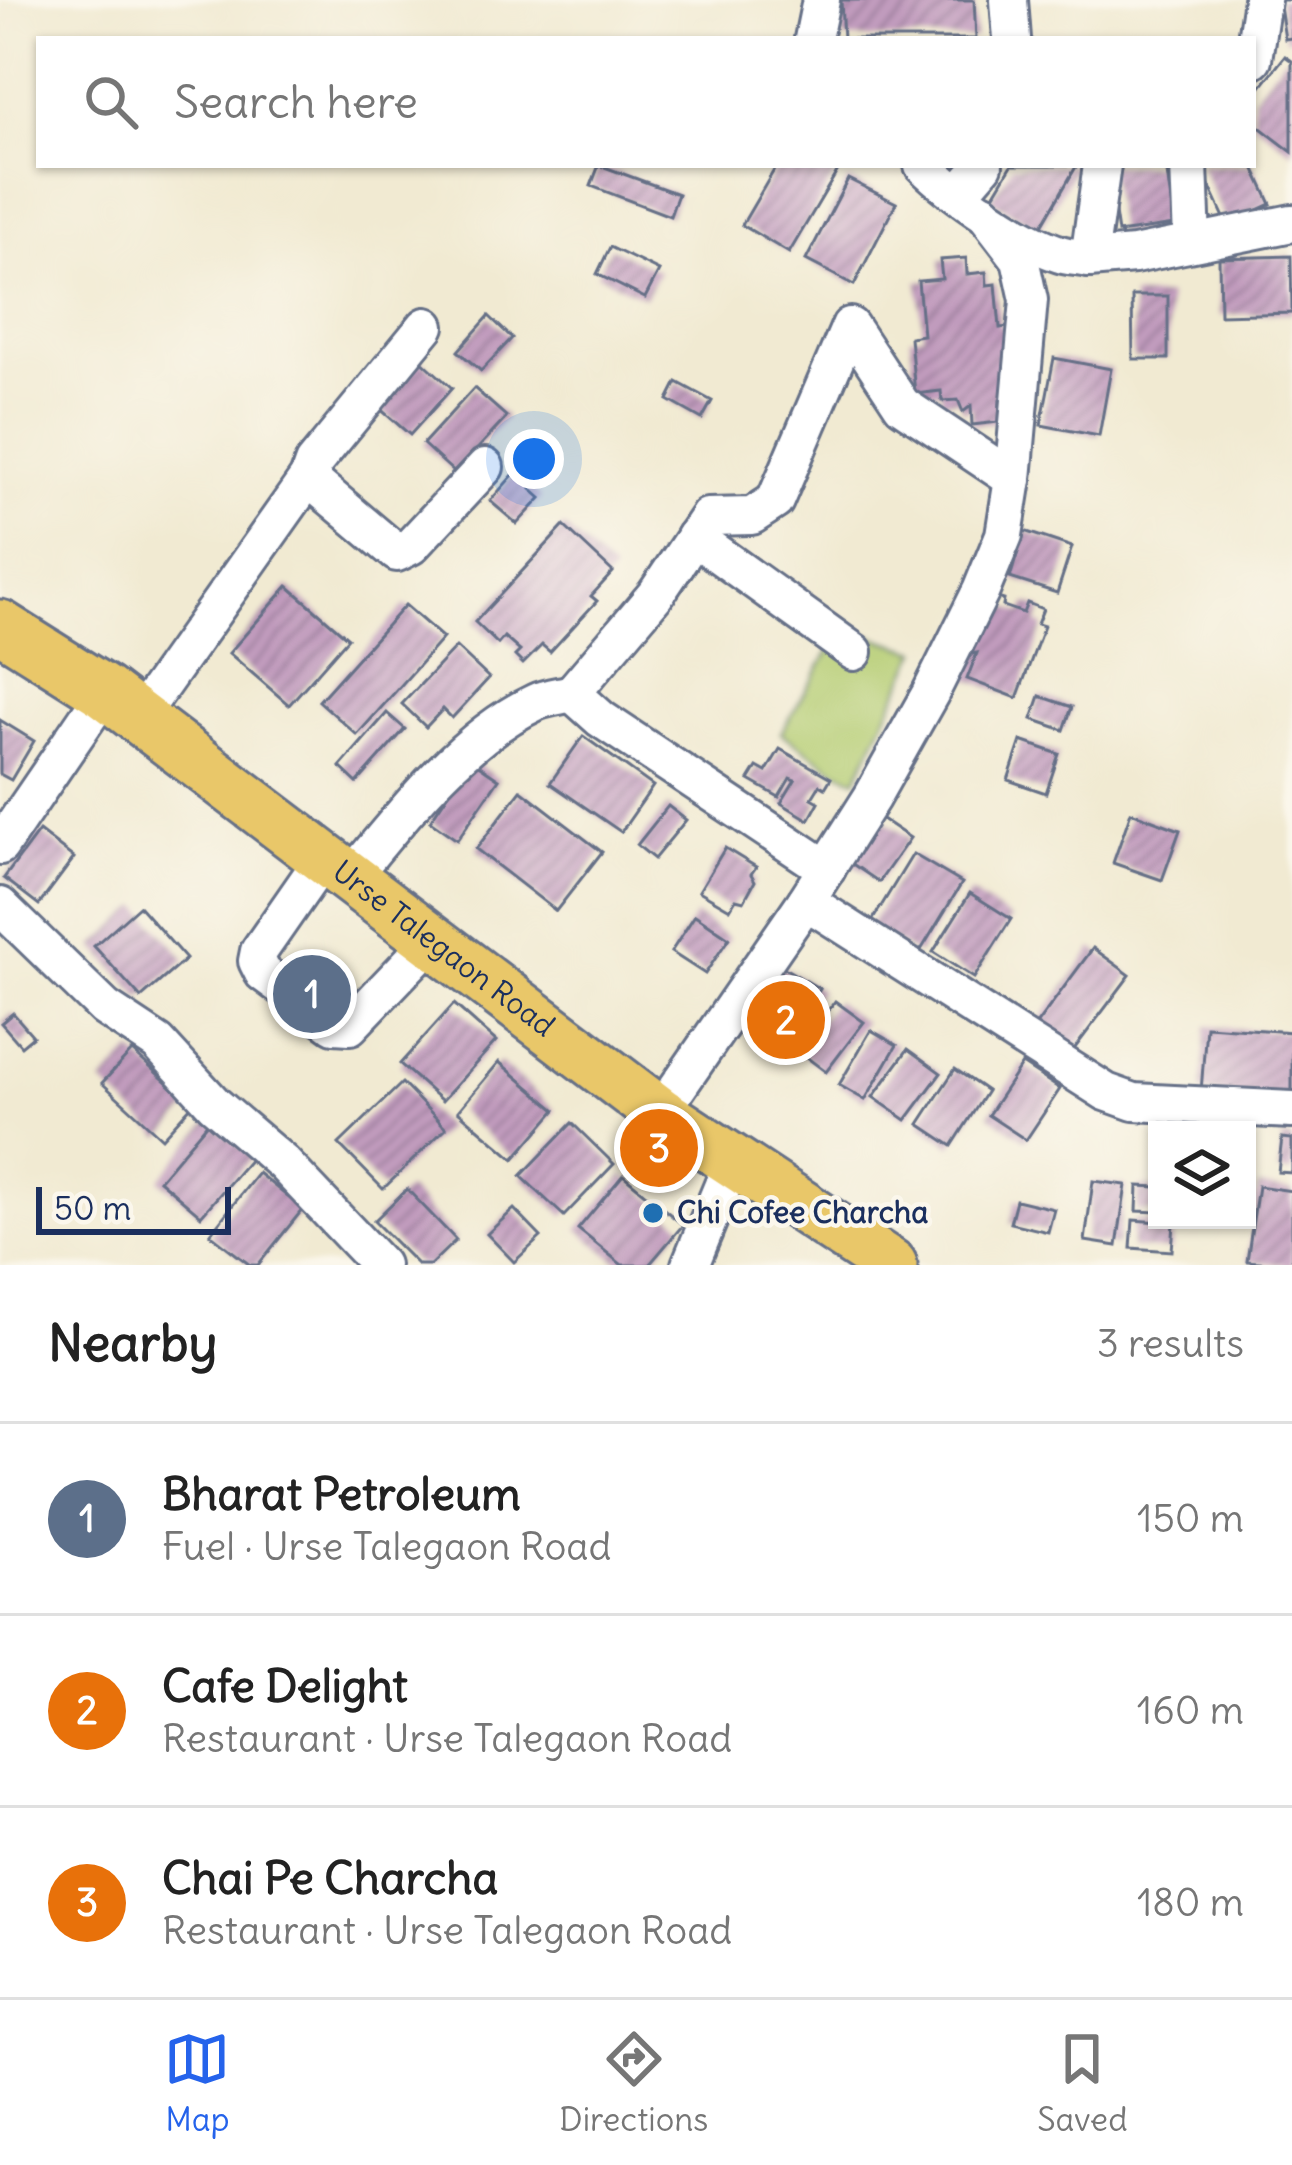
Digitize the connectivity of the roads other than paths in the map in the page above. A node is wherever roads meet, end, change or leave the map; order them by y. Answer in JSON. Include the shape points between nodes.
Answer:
{"nodes":[{"id":1,"x":821,"y":0,"type":"edge"},
{"id":2,"x":1009,"y":0,"type":"edge"},
{"id":3,"x":1262,"y":0,"type":"edge"},
{"id":4,"x":814,"y":36,"type":"edge"},
{"id":5,"x":1012,"y":36,"type":"edge"},
{"id":6,"x":1256,"y":39,"type":"edge"},
{"id":7,"x":927,"y":168,"type":"edge"},
{"id":8,"x":983,"y":168,"type":"edge"},
{"id":9,"x":1102,"y":168,"type":"edge"},
{"id":10,"x":1189,"y":168,"type":"edge"},
{"id":11,"x":971,"y":203,"type":"junction"},
{"id":12,"x":1292,"y":223,"type":"edge"},
{"id":13,"x":1192,"y":241,"type":"junction"},
{"id":14,"x":1089,"y":259,"type":"junction"},
{"id":15,"x":426,"y":326,"type":"dead end"},
{"id":16,"x":485,"y":467,"type":"dead end"},
{"id":17,"x":308,"y":478,"type":"junction"},
{"id":18,"x":1013,"y":479,"type":"junction"},
{"id":19,"x":694,"y":537,"type":"junction"},
{"id":20,"x":0,"y":626,"type":"edge"},
{"id":21,"x":854,"y":652,"type":"dead end"},
{"id":22,"x":572,"y":693,"type":"junction"},
{"id":23,"x":122,"y":704,"type":"junction"},
{"id":24,"x":0,"y":846,"type":"edge"},
{"id":25,"x":338,"y":866,"type":"junction"},
{"id":26,"x":827,"y":869,"type":"junction"},
{"id":27,"x":806,"y":902,"type":"junction"},
{"id":28,"x":0,"y":906,"type":"edge"},
{"id":29,"x":433,"y":939,"type":"junction"},
{"id":30,"x":1292,"y":1110,"type":"edge"},
{"id":31,"x":660,"y":1113,"type":"junction"},
{"id":32,"x":733,"y":1161,"type":"junction"},
{"id":33,"x":380,"y":1265,"type":"edge"},
{"id":34,"x":689,"y":1265,"type":"edge"},
{"id":35,"x":890,"y":1265,"type":"edge"}],
"edges":[{"from":1,"to":4,"type":"street"},
{"from":2,"to":5,"type":"street"},
{"from":3,"to":6,"type":"street"},
{"from":7,"to":11,"type":"street"},
{"from":8,"to":11,"type":"street"},
{"from":9,"to":14,"type":"street"},
{"from":10,"to":13,"type":"street"},
{"from":11,"to":14,"type":"street","via":[[1060,254]]},
{"from":11,"to":18,"type":"street","via":[[1020,259],[1029,300]]},
{"from":12,"to":13,"type":"street"},
{"from":13,"to":14,"type":"street"},
{"from":15,"to":17,"type":"street"},
{"from":16,"to":17,"type":"street","via":[[397,553]]},
{"from":17,"to":23,"type":"street"},
{"from":18,"to":19,"type":"street","via":[[902,405],[850,326],[775,501],[752,516],[708,517]]},
{"from":18,"to":26,"type":"street","via":[[1004,536],[981,591]]},
{"from":19,"to":21,"type":"street"},
{"from":19,"to":22,"type":"street"},
{"from":20,"to":23,"type":"highway","name":"Urse Talegaon Road"},
{"from":22,"to":25,"type":"street","via":[[538,700],[496,726]]},
{"from":22,"to":26,"type":"street"},
{"from":23,"to":24,"type":"street"},
{"from":23,"to":25,"type":"highway","name":"Urse Talegaon Road"},
{"from":25,"to":29,"type":"highway","name":"Urse Talegaon Road"},
{"from":25,"to":29,"type":"street","via":[[259,951],[263,973],[298,1001],[334,1025],[350,1026]]},
{"from":26,"to":27,"type":"street"},
{"from":27,"to":30,"type":"street","via":[[1106,1092],[1134,1102]]},
{"from":27,"to":31,"type":"street"},
{"from":28,"to":33,"type":"street","via":[[105,1008],[158,1043]]},
{"from":29,"to":31,"type":"highway","name":"Urse Talegaon Road"},
{"from":31,"to":32,"type":"highway","name":"Urse Talegaon Road"},
{"from":32,"to":34,"type":"street"},
{"from":32,"to":35,"type":"highway","name":"Urse Talegaon Road"}]}
